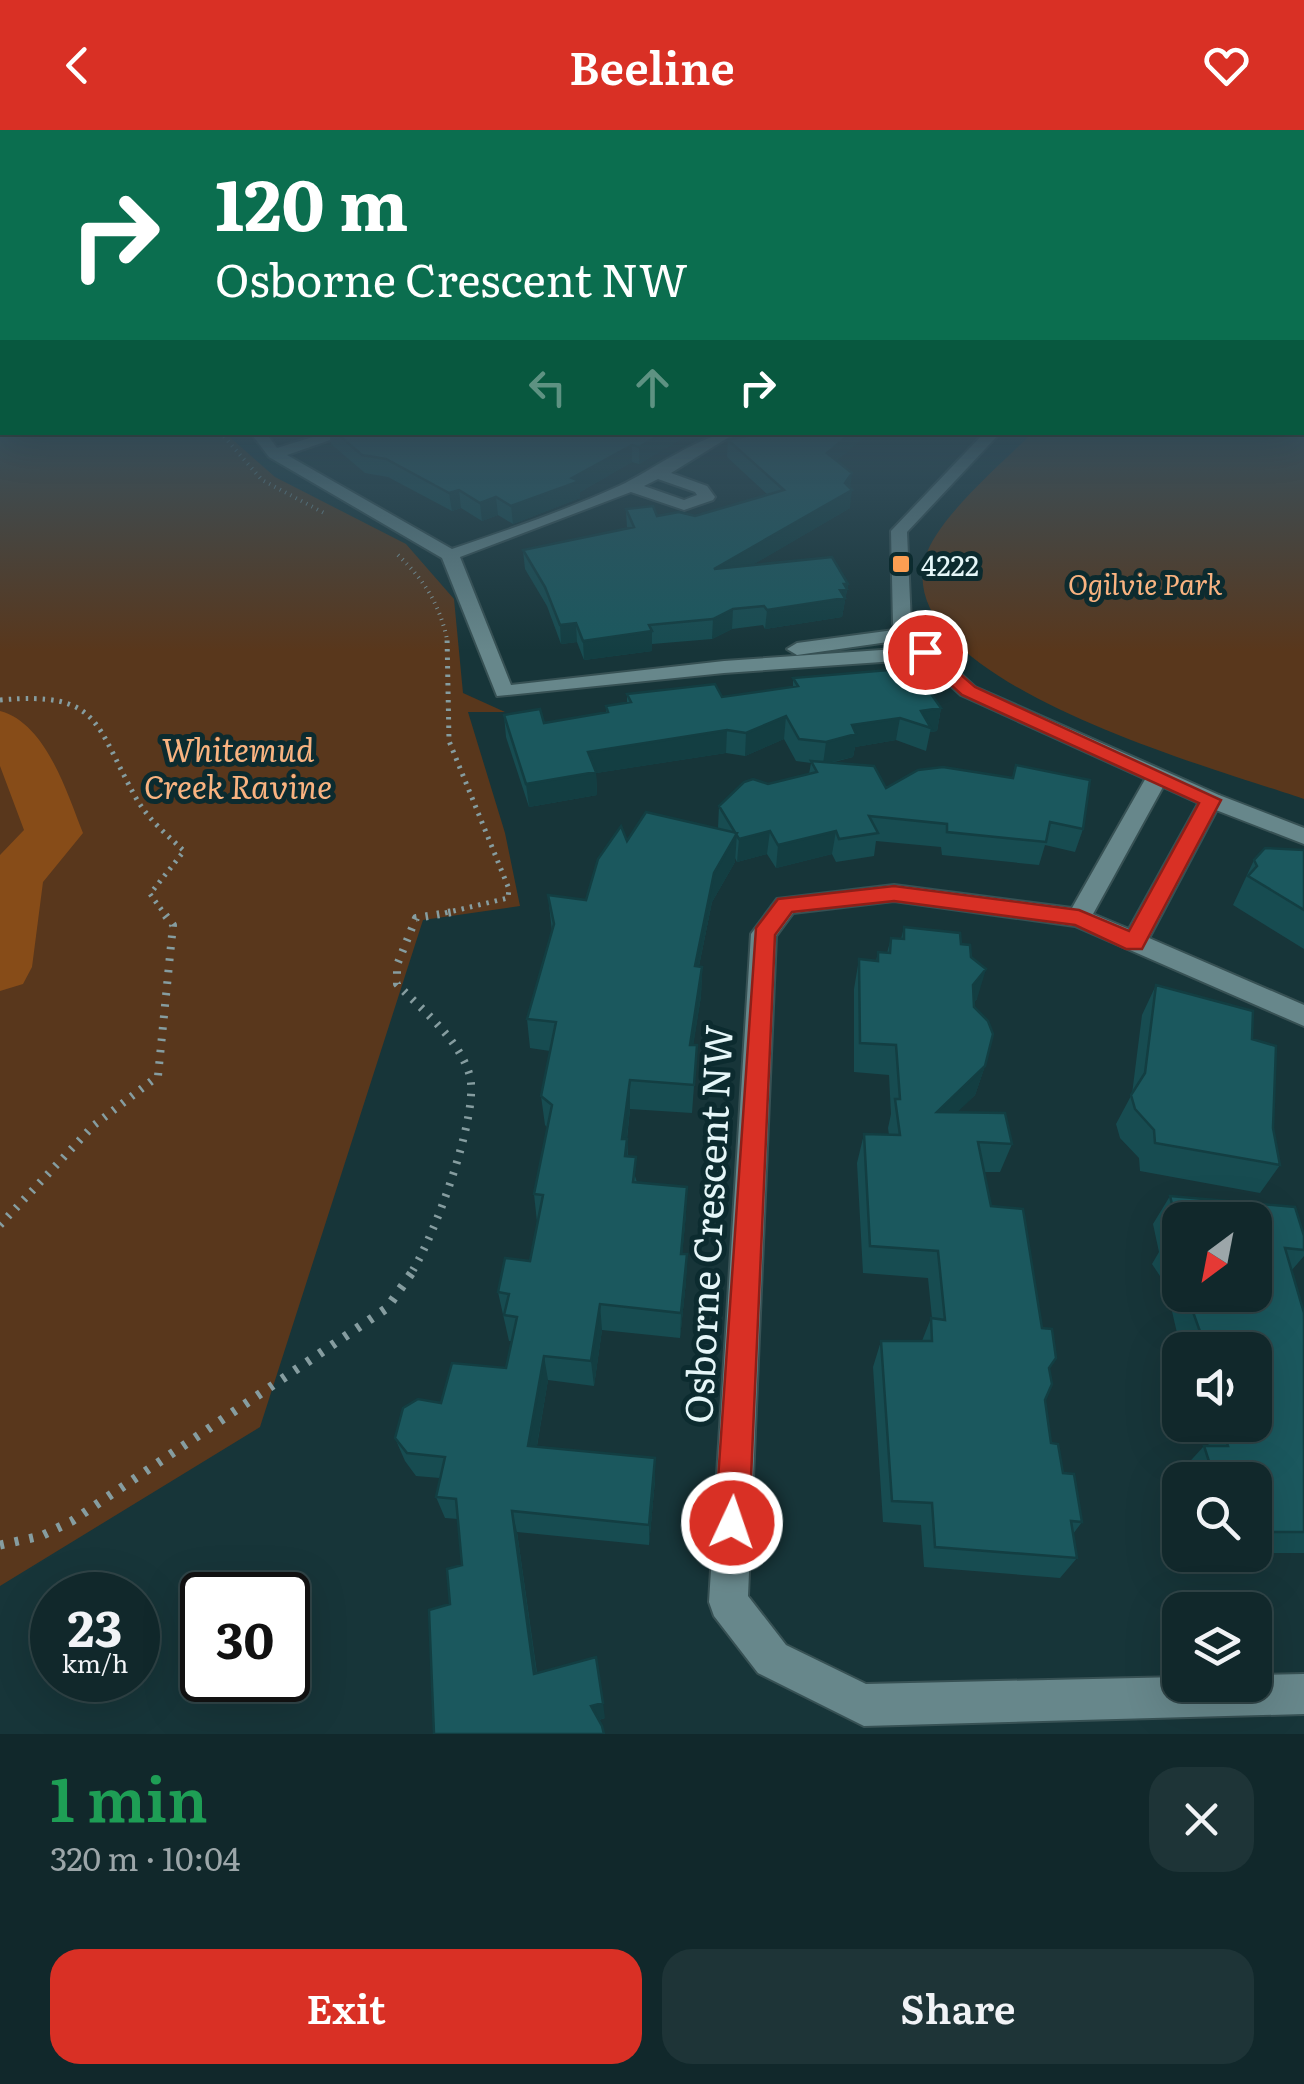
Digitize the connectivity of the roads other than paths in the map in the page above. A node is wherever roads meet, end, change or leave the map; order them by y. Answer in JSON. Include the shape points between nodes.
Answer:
{"nodes":[{"id":1,"x":357,"y":502,"type":"edge"},
{"id":2,"x":597,"y":502,"type":"edge"},
{"id":3,"x":926,"y":502,"type":"edge"},
{"id":4,"x":450,"y":556,"type":"junction"},
{"id":5,"x":909,"y":634,"type":"junction"},
{"id":6,"x":925,"y":652,"type":"junction"},
{"id":7,"x":724,"y":667,"type":"junction"},
{"id":8,"x":1158,"y":776,"type":"junction"},
{"id":9,"x":1211,"y":800,"type":"junction"},
{"id":10,"x":1304,"y":836,"type":"edge"},
{"id":11,"x":1079,"y":918,"type":"junction"},
{"id":12,"x":1134,"y":943,"type":"junction"},
{"id":13,"x":1304,"y":1016,"type":"edge"},
{"id":14,"x":1304,"y":1694,"type":"edge"}],
"edges":[{"from":1,"to":4,"type":"street"},
{"from":2,"to":4,"type":"street"},
{"from":3,"to":5,"type":"street","via":[[899,530],[902,624]]},
{"from":4,"to":7,"type":"street","via":[[504,692]]},
{"from":5,"to":6,"type":"street"},
{"from":5,"to":7,"type":"street","via":[[785,650]]},
{"from":6,"to":7,"type":"street"},
{"from":6,"to":8,"type":"street","via":[[968,691]]},
{"from":8,"to":9,"type":"street"},
{"from":8,"to":11,"type":"street"},
{"from":9,"to":10,"type":"street"},
{"from":9,"to":12,"type":"street"},
{"from":11,"to":12,"type":"street","name":"Osborne Crescent NW"},
{"from":11,"to":14,"type":"street","name":"Osborne Crescent NW","via":[[894,894],[786,904],[764,934],[728,1602],[772,1659],[864,1705]]},
{"from":12,"to":13,"type":"street","name":"Osborne Crescent NW"}]}
